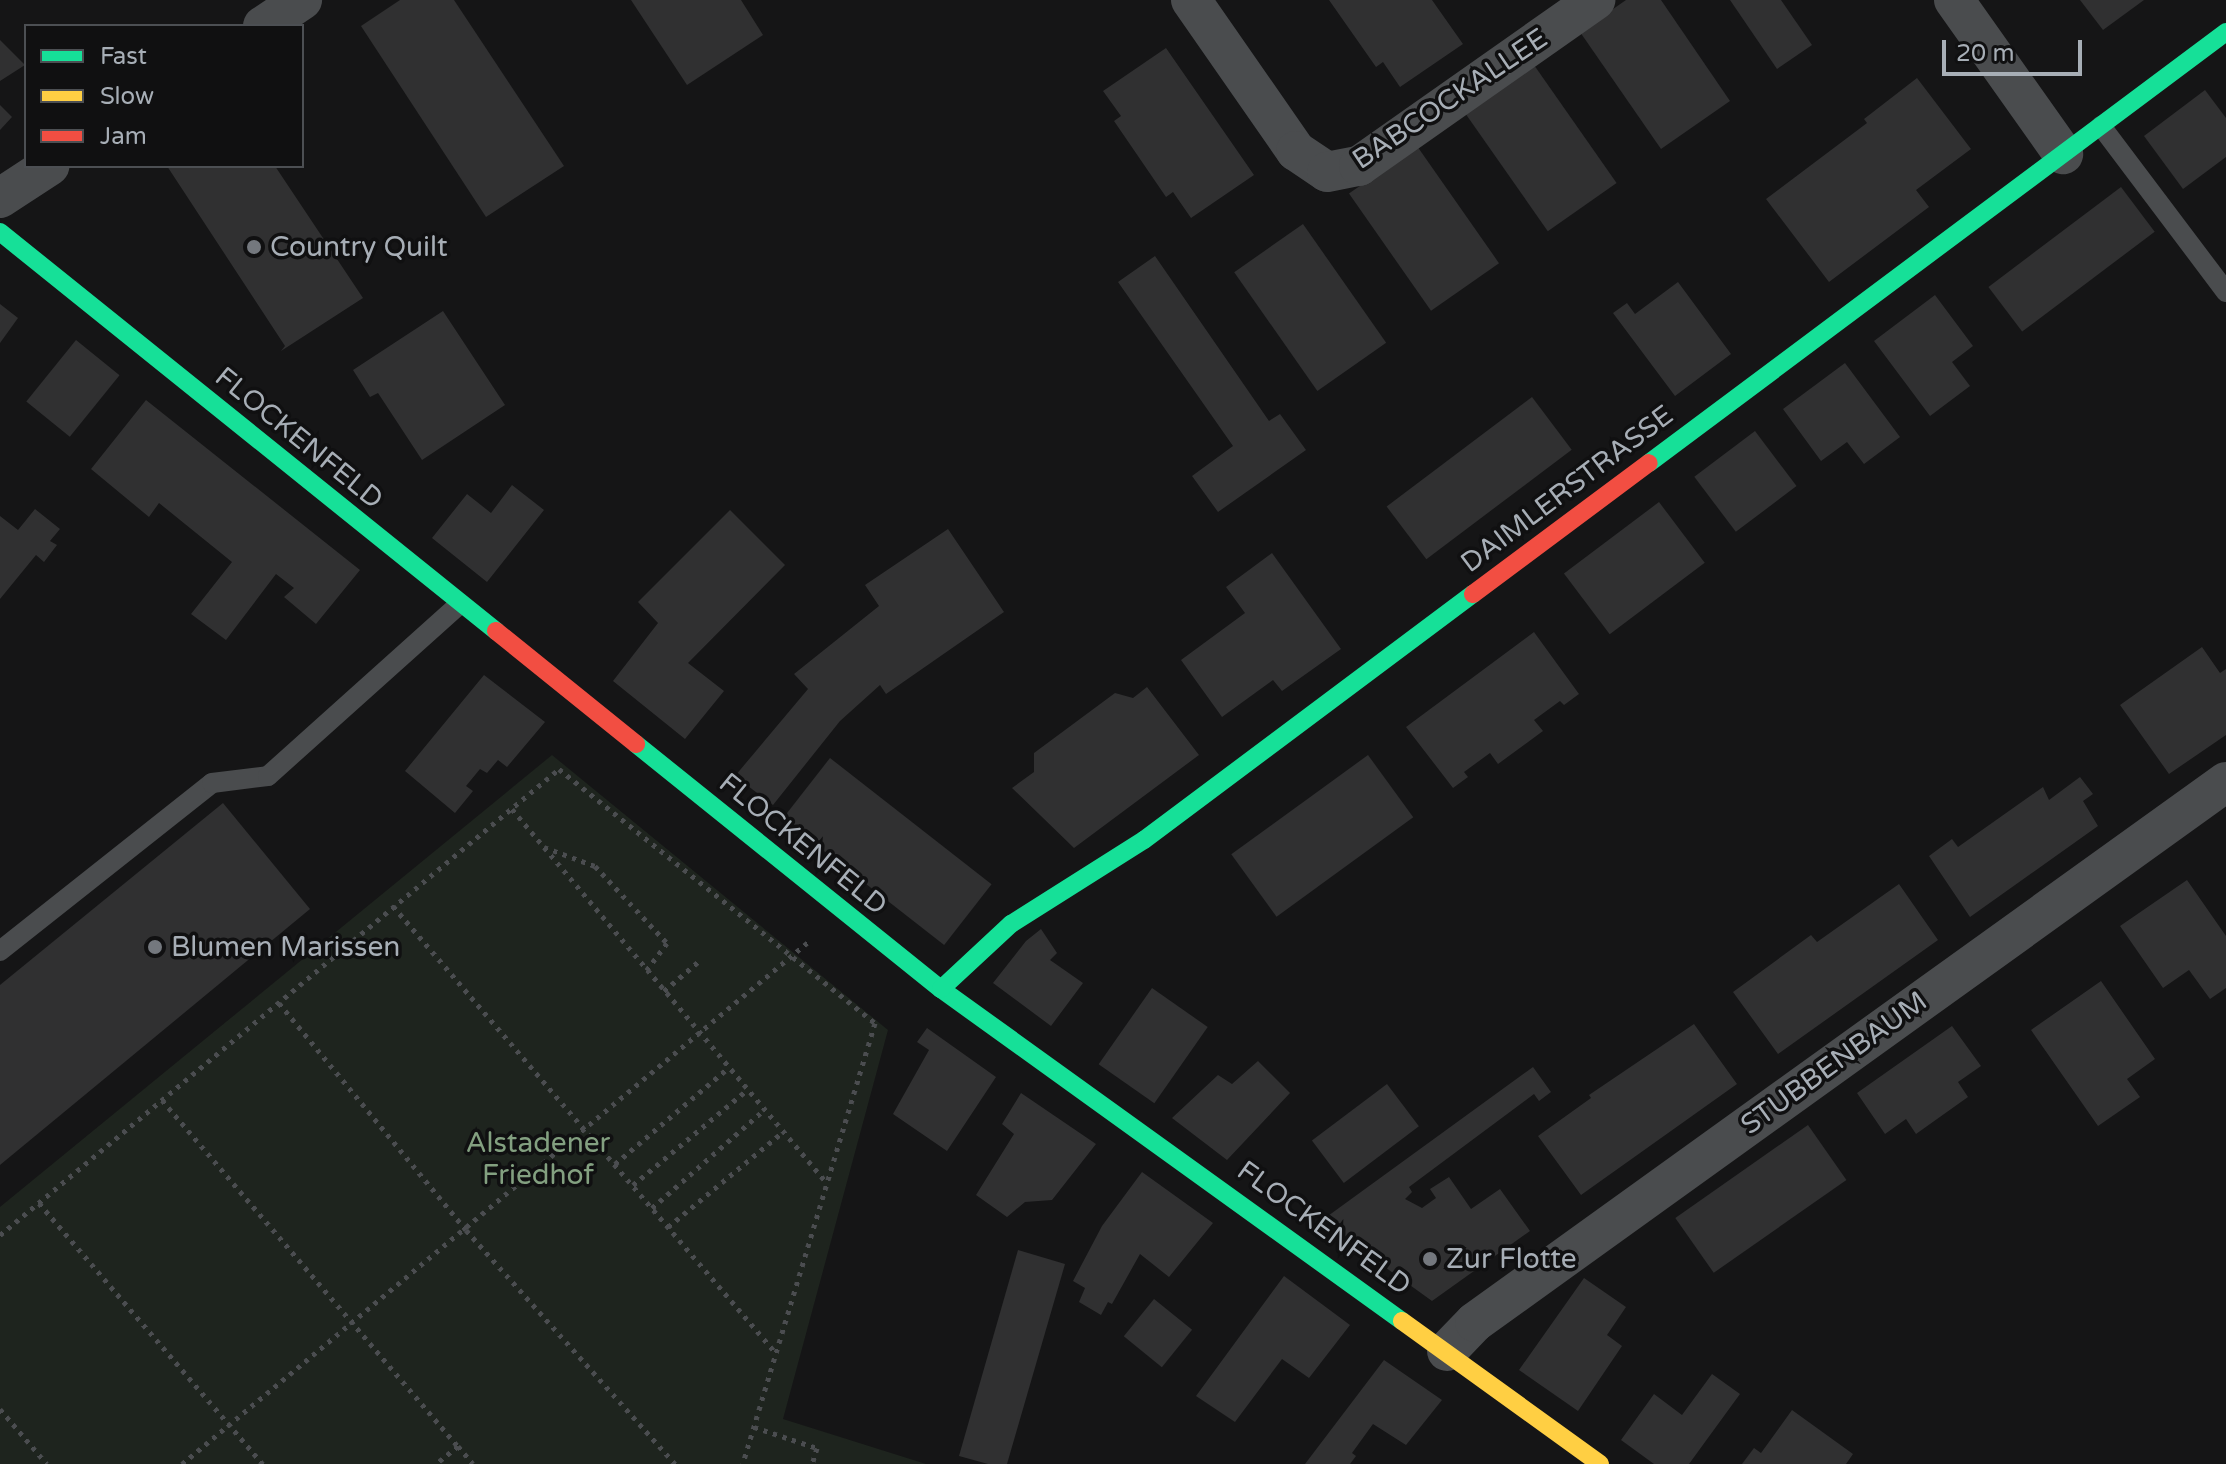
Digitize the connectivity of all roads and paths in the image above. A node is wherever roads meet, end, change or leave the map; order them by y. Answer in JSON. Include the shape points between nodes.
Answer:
{"nodes":[{"id":1,"x":302,"y":0,"type":"edge"},
{"id":2,"x":1191,"y":0,"type":"edge"},
{"id":3,"x":1595,"y":0,"type":"edge"},
{"id":4,"x":1954,"y":0,"type":"edge"},
{"id":5,"x":266,"y":24,"type":"edge"},
{"id":6,"x":2226,"y":32,"type":"edge"},
{"id":7,"x":2101,"y":126,"type":"junction"},
{"id":8,"x":2063,"y":154,"type":"junction"},
{"id":9,"x":46,"y":168,"type":"edge"},
{"id":10,"x":0,"y":198,"type":"edge"},
{"id":11,"x":0,"y":232,"type":"edge"},
{"id":12,"x":2226,"y":292,"type":"edge"},
{"id":13,"x":460,"y":604,"type":"junction"},
{"id":14,"x":2226,"y":782,"type":"edge"},
{"id":15,"x":512,"y":809,"type":"junction"},
{"id":16,"x":544,"y":847,"type":"junction"},
{"id":17,"x":393,"y":906,"type":"junction"},
{"id":18,"x":843,"y":912,"type":"junction"},
{"id":19,"x":0,"y":951,"type":"edge"},
{"id":20,"x":792,"y":956,"type":"junction"},
{"id":21,"x":698,"y":962,"type":"dead end"},
{"id":22,"x":647,"y":970,"type":"junction"},
{"id":23,"x":941,"y":989,"type":"junction"},
{"id":24,"x":664,"y":991,"type":"junction"},
{"id":25,"x":279,"y":1003,"type":"junction"},
{"id":26,"x":699,"y":1034,"type":"junction"},
{"id":27,"x":728,"y":1068,"type":"junction"},
{"id":28,"x":747,"y":1090,"type":"junction"},
{"id":29,"x":162,"y":1100,"type":"junction"},
{"id":30,"x":764,"y":1110,"type":"junction"},
{"id":31,"x":585,"y":1129,"type":"junction"},
{"id":32,"x":783,"y":1132,"type":"junction"},
{"id":33,"x":615,"y":1164,"type":"junction"},
{"id":34,"x":827,"y":1183,"type":"junction"},
{"id":35,"x":633,"y":1185,"type":"junction"},
{"id":36,"x":39,"y":1203,"type":"junction"},
{"id":37,"x":652,"y":1208,"type":"junction"},
{"id":38,"x":668,"y":1227,"type":"junction"},
{"id":39,"x":466,"y":1230,"type":"junction"},
{"id":40,"x":0,"y":1235,"type":"edge"},
{"id":41,"x":352,"y":1325,"type":"junction"},
{"id":42,"x":1447,"y":1351,"type":"junction"},
{"id":43,"x":775,"y":1353,"type":"junction"},
{"id":44,"x":2,"y":1414,"type":"edge"},
{"id":45,"x":229,"y":1425,"type":"junction"},
{"id":46,"x":754,"y":1427,"type":"junction"},
{"id":47,"x":458,"y":1446,"type":"junction"},
{"id":48,"x":47,"y":1464,"type":"edge"},
{"id":49,"x":182,"y":1464,"type":"edge"},
{"id":50,"x":263,"y":1464,"type":"edge"},
{"id":51,"x":436,"y":1464,"type":"edge"},
{"id":52,"x":473,"y":1464,"type":"edge"},
{"id":53,"x":675,"y":1464,"type":"edge"},
{"id":54,"x":743,"y":1464,"type":"edge"},
{"id":55,"x":812,"y":1464,"type":"edge"},
{"id":56,"x":1600,"y":1464,"type":"edge"}],
"edges":[{"from":1,"to":5,"type":"street"},
{"from":2,"to":3,"type":"street","name":"BABCOCKALLEE","via":[[1296,151],[1327,172],[1359,166]]},
{"from":4,"to":8,"type":"street"},
{"from":6,"to":7,"type":"street","name":"DAIMLERSTRASSE"},
{"from":7,"to":8,"type":"street","name":"DAIMLERSTRASSE"},
{"from":7,"to":12,"type":"lane"},
{"from":8,"to":23,"type":"street","name":"DAIMLERSTRASSE","via":[[1144,840],[1011,924]]},
{"from":9,"to":10,"type":"street"},
{"from":11,"to":13,"type":"street","name":"FLOCKENFELD"},
{"from":13,"to":18,"type":"street","name":"FLOCKENFELD"},
{"from":13,"to":19,"type":"lane","via":[[268,776],[212,783]]},
{"from":14,"to":42,"type":"street","name":"STUBBENBAUM","via":[[1475,1322]]},
{"from":15,"to":16,"type":"path"},
{"from":15,"to":17,"type":"path"},
{"from":15,"to":20,"type":"path","via":[[559,769]]},
{"from":16,"to":22,"type":"path"},
{"from":16,"to":22,"type":"path","via":[[595,866],[667,943]]},
{"from":17,"to":25,"type":"path"},
{"from":17,"to":31,"type":"path"},
{"from":18,"to":20,"type":"path"},
{"from":18,"to":23,"type":"street","name":"FLOCKENFELD"},
{"from":20,"to":26,"type":"path"},
{"from":20,"to":34,"type":"path","via":[[875,1023]]},
{"from":21,"to":24,"type":"path"},
{"from":22,"to":24,"type":"path"},
{"from":23,"to":42,"type":"street","name":"FLOCKENFELD"},
{"from":24,"to":26,"type":"path"},
{"from":25,"to":29,"type":"path"},
{"from":25,"to":39,"type":"path"},
{"from":26,"to":27,"type":"path"},
{"from":26,"to":31,"type":"path"},
{"from":27,"to":28,"type":"path"},
{"from":27,"to":33,"type":"path"},
{"from":28,"to":30,"type":"path"},
{"from":28,"to":35,"type":"path"},
{"from":29,"to":36,"type":"path"},
{"from":29,"to":41,"type":"path"},
{"from":30,"to":32,"type":"path"},
{"from":30,"to":37,"type":"path"},
{"from":31,"to":33,"type":"path"},
{"from":31,"to":39,"type":"path"},
{"from":32,"to":34,"type":"path"},
{"from":32,"to":38,"type":"path"},
{"from":33,"to":35,"type":"path"},
{"from":34,"to":43,"type":"path"},
{"from":35,"to":37,"type":"path"},
{"from":36,"to":40,"type":"path"},
{"from":36,"to":45,"type":"path"},
{"from":37,"to":38,"type":"path"},
{"from":38,"to":43,"type":"path"},
{"from":39,"to":41,"type":"path"},
{"from":39,"to":53,"type":"path"},
{"from":41,"to":45,"type":"path"},
{"from":41,"to":47,"type":"path"},
{"from":42,"to":56,"type":"street","name":"FLOCKENFELD"},
{"from":43,"to":46,"type":"path"},
{"from":44,"to":48,"type":"path"},
{"from":45,"to":49,"type":"path"},
{"from":45,"to":50,"type":"path"},
{"from":46,"to":54,"type":"path"},
{"from":46,"to":55,"type":"path","via":[[817,1448]]},
{"from":47,"to":51,"type":"path"},
{"from":47,"to":52,"type":"path"}]}
